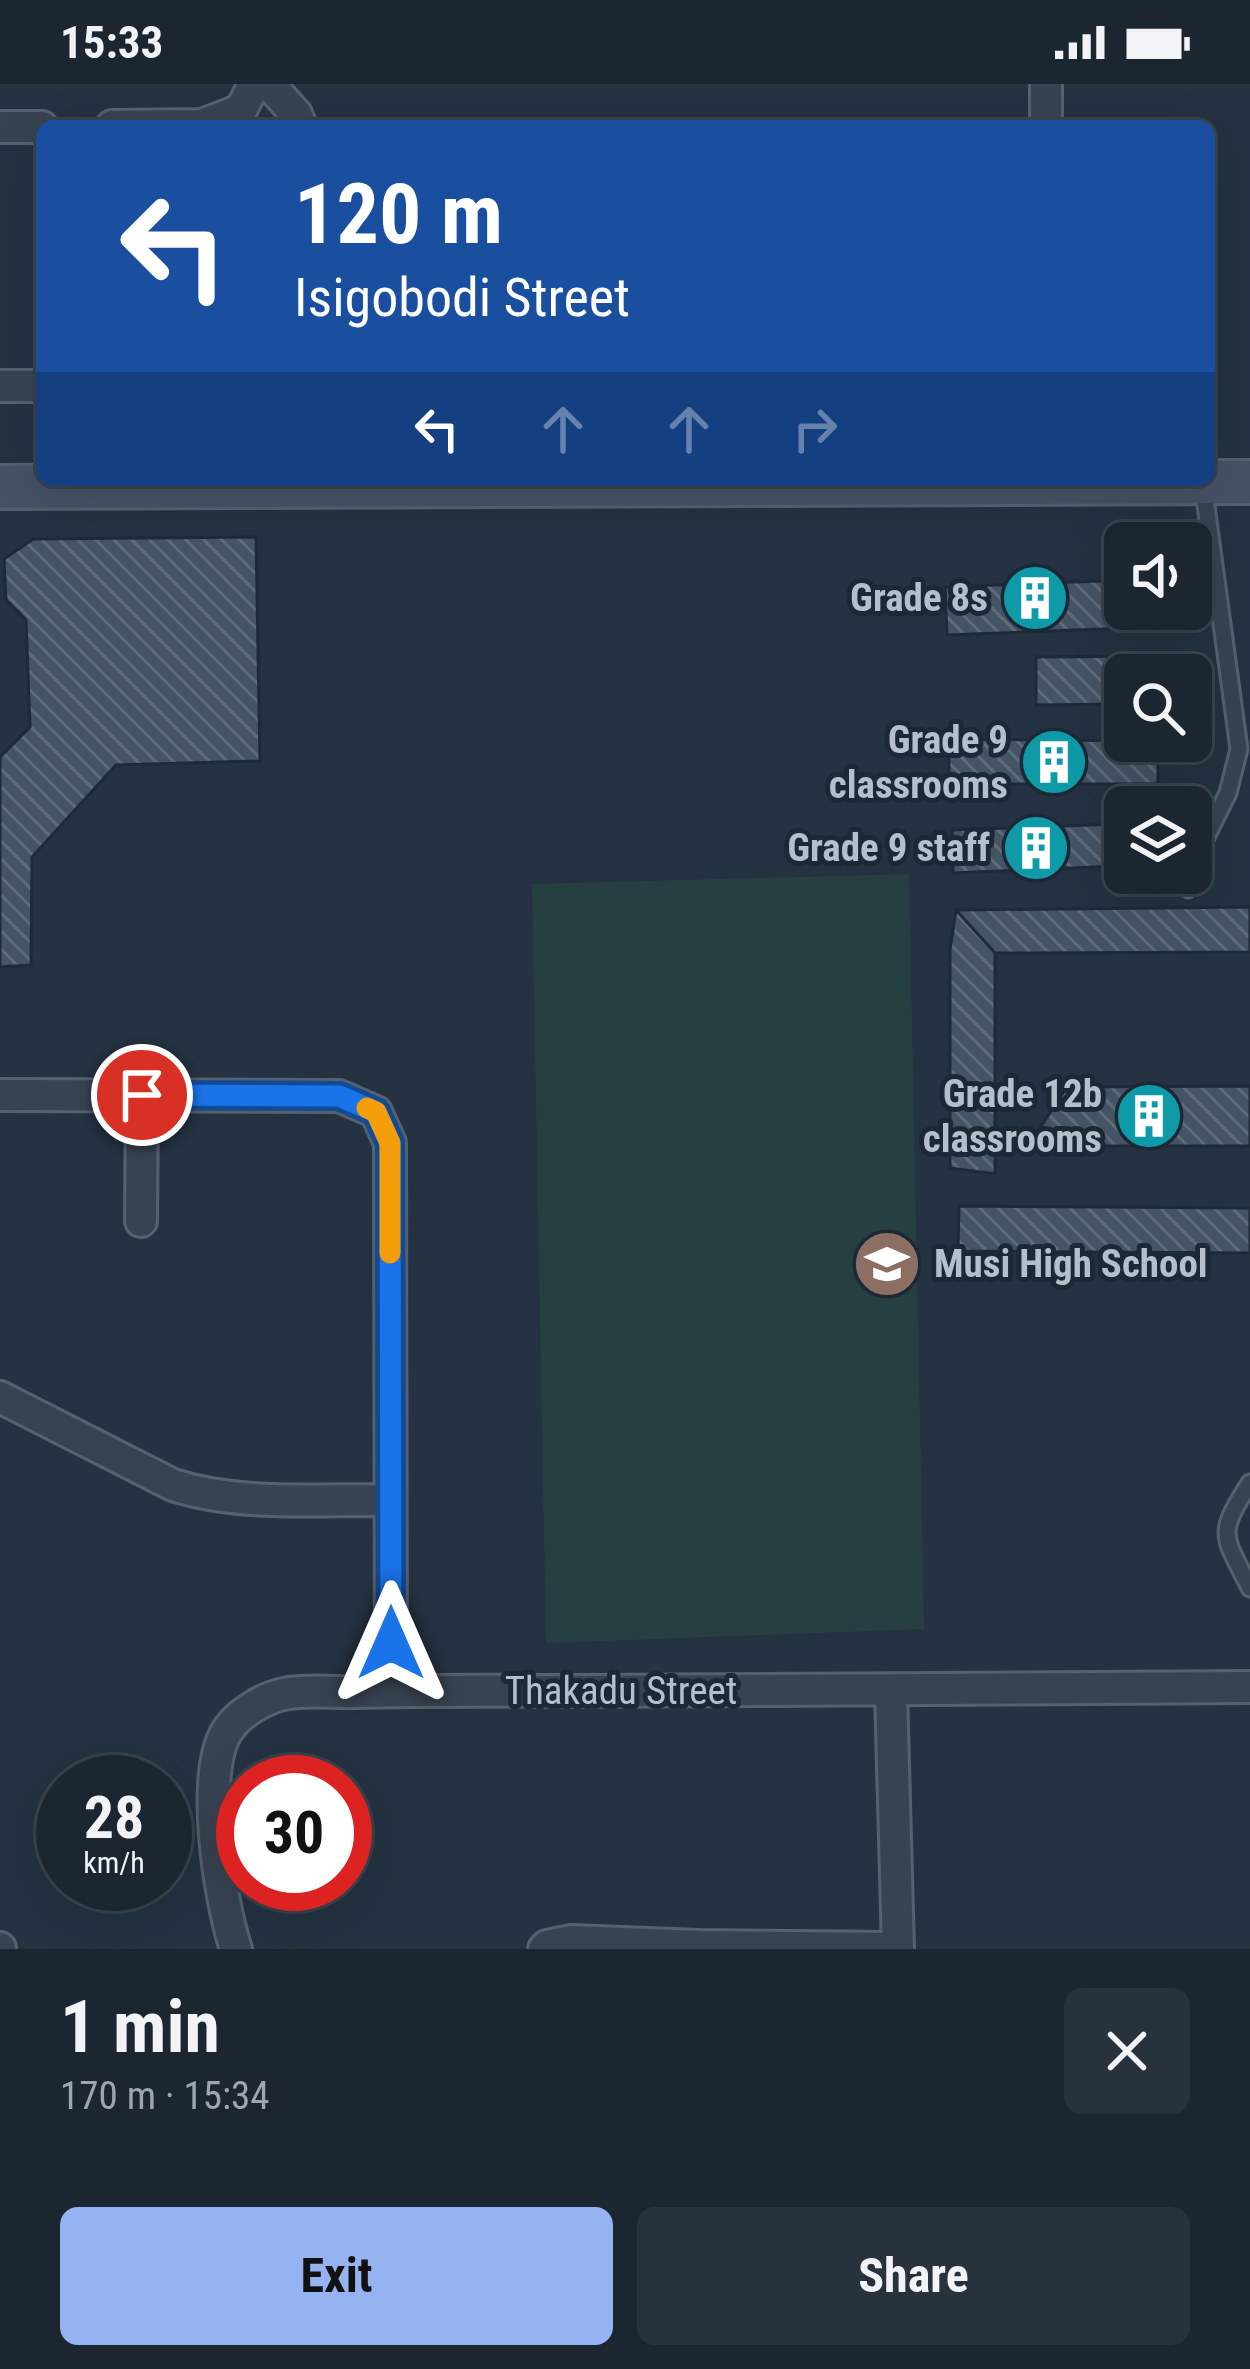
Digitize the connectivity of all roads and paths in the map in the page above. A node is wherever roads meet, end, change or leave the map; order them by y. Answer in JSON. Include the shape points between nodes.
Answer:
{"nodes":[{"id":1,"x":268,"y":84,"type":"edge"},
{"id":2,"x":1046,"y":84,"type":"edge"},
{"id":3,"x":248,"y":97,"type":"edge"},
{"id":4,"x":210,"y":120,"type":"edge"},
{"id":5,"x":298,"y":120,"type":"edge"},
{"id":6,"x":1046,"y":120,"type":"edge"},
{"id":7,"x":0,"y":127,"type":"edge"},
{"id":8,"x":36,"y":127,"type":"edge"},
{"id":9,"x":0,"y":386,"type":"edge"},
{"id":10,"x":36,"y":386,"type":"edge"},
{"id":11,"x":1215,"y":482,"type":"edge"},
{"id":12,"x":1250,"y":482,"type":"edge"},
{"id":13,"x":92,"y":486,"type":"edge"},
{"id":14,"x":1203,"y":486,"type":"edge"},
{"id":15,"x":0,"y":487,"type":"edge"},
{"id":16,"x":1212,"y":825,"type":"edge"},
{"id":17,"x":142,"y":1095,"type":"junction"},
{"id":18,"x":0,"y":1096,"type":"edge"},
{"id":19,"x":141,"y":1221,"type":"dead end"},
{"id":20,"x":0,"y":1397,"type":"edge"},
{"id":21,"x":1250,"y":1484,"type":"edge"},
{"id":22,"x":390,"y":1499,"type":"junction"},
{"id":23,"x":1250,"y":1588,"type":"edge"},
{"id":24,"x":1250,"y":1687,"type":"edge"},
{"id":25,"x":391,"y":1691,"type":"junction"},
{"id":26,"x":891,"y":1691,"type":"junction"},
{"id":27,"x":699,"y":1948,"type":"edge"},
{"id":28,"x":236,"y":1949,"type":"edge"},
{"id":29,"x":544,"y":1949,"type":"edge"},
{"id":30,"x":898,"y":1949,"type":"edge"}],
"edges":[{"from":1,"to":5,"type":"street"},
{"from":2,"to":6,"type":"street"},
{"from":3,"to":4,"type":"street"},
{"from":7,"to":8,"type":"street"},
{"from":9,"to":10,"type":"street"},
{"from":11,"to":12,"type":"street"},
{"from":13,"to":15,"type":"street"},
{"from":14,"to":16,"type":"lane","via":[[1239,749]]},
{"from":17,"to":18,"type":"street"},
{"from":17,"to":19,"type":"street"},
{"from":17,"to":22,"type":"street","via":[[339,1096],[376,1112],[390,1143]]},
{"from":20,"to":22,"type":"street","via":[[199,1493]]},
{"from":21,"to":23,"type":"lane","via":[[1226,1528]]},
{"from":22,"to":25,"type":"street"},
{"from":24,"to":26,"type":"street","name":"Thakadu Street"},
{"from":25,"to":26,"type":"street","name":"Thakadu Street"},
{"from":25,"to":28,"type":"street","name":"Thakadu Street","via":[[284,1694],[229,1727],[215,1756],[214,1793]]},
{"from":26,"to":30,"type":"street"},
{"from":27,"to":29,"type":"street","via":[[572,1941]]},
{"from":27,"to":30,"type":"street"}]}
